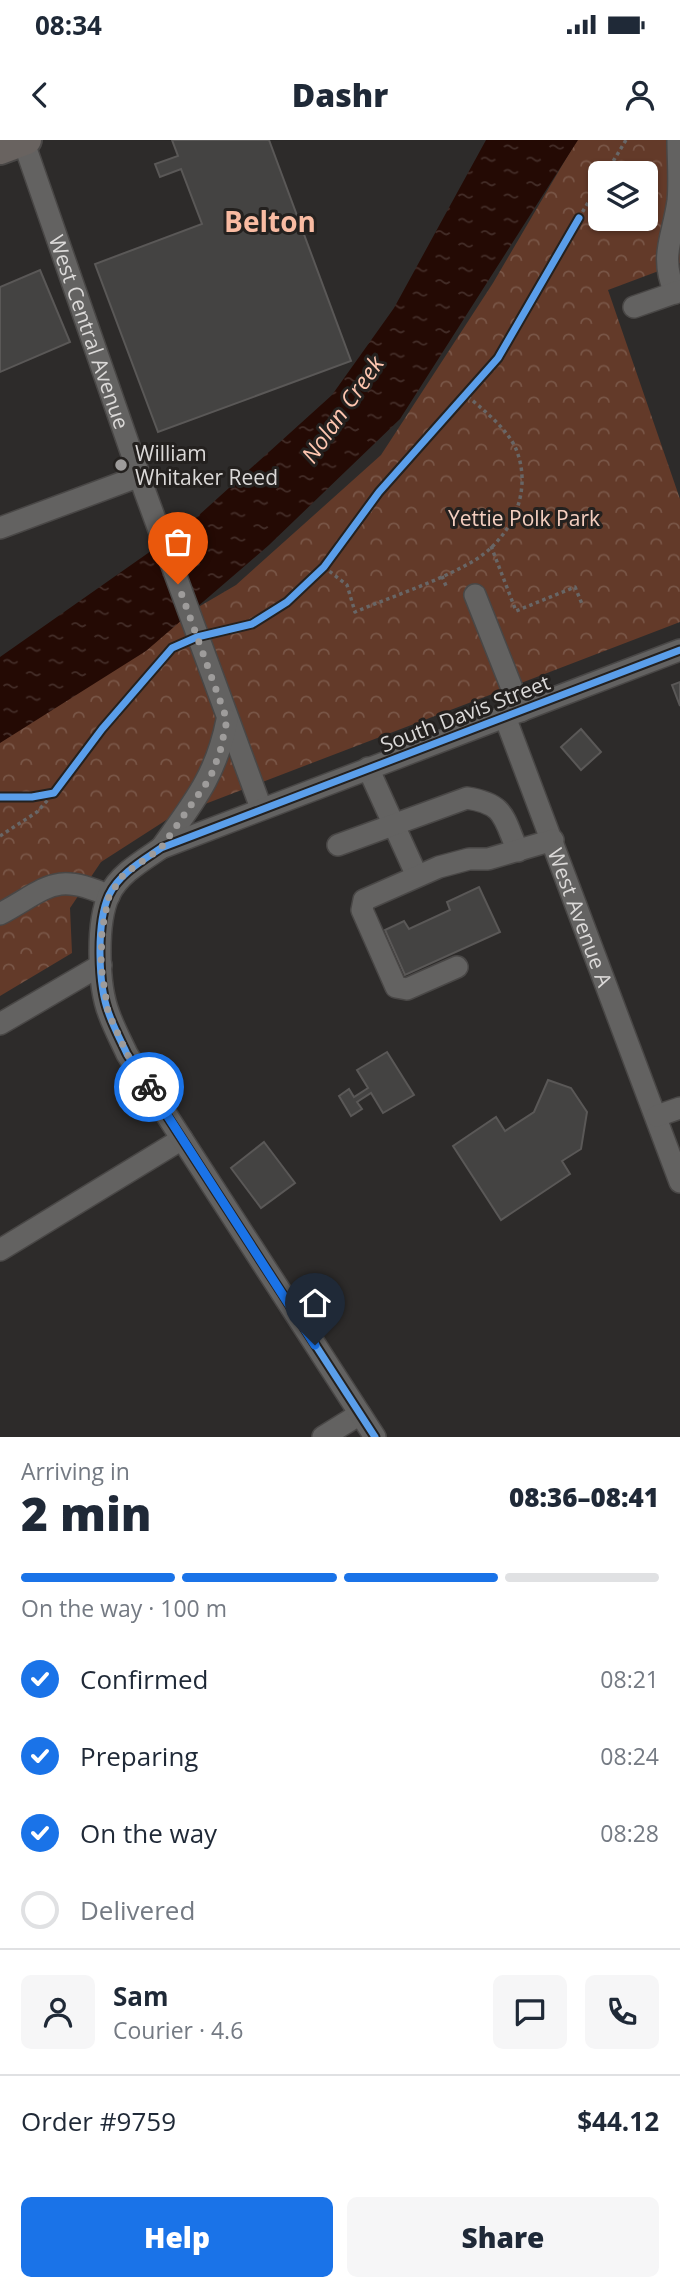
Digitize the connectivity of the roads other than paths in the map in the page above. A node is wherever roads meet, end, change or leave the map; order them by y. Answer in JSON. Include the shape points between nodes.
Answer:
{"nodes":[{"id":1,"x":678,"y":140,"type":"edge"},
{"id":2,"x":18,"y":143,"type":"edge"},
{"id":3,"x":677,"y":292,"type":"edge"},
{"id":4,"x":634,"y":307,"type":"dead end"},
{"id":5,"x":143,"y":484,"type":"junction"},
{"id":6,"x":0,"y":528,"type":"edge"},
{"id":7,"x":475,"y":585,"type":"road end"},
{"id":8,"x":680,"y":650,"type":"edge"},
{"id":9,"x":513,"y":714,"type":"junction"},
{"id":10,"x":227,"y":720,"type":"junction"},
{"id":11,"x":368,"y":768,"type":"junction"},
{"id":12,"x":261,"y":808,"type":"junction"},
{"id":13,"x":394,"y":824,"type":"junction"},
{"id":14,"x":553,"y":840,"type":"junction"},
{"id":15,"x":338,"y":845,"type":"dead end"},
{"id":16,"x":161,"y":848,"type":"junction"},
{"id":17,"x":518,"y":851,"type":"junction"},
{"id":18,"x":417,"y":876,"type":"junction"},
{"id":19,"x":109,"y":896,"type":"junction"},
{"id":20,"x":0,"y":914,"type":"edge"},
{"id":21,"x":101,"y":965,"type":"junction"},
{"id":22,"x":457,"y":967,"type":"dead end"},
{"id":23,"x":0,"y":1024,"type":"edge"},
{"id":24,"x":680,"y":1108,"type":"edge"},
{"id":25,"x":657,"y":1116,"type":"junction"},
{"id":26,"x":182,"y":1139,"type":"junction"},
{"id":27,"x":680,"y":1182,"type":"edge"},
{"id":28,"x":0,"y":1250,"type":"edge"},
{"id":29,"x":360,"y":1414,"type":"junction"},
{"id":30,"x":323,"y":1437,"type":"edge"},
{"id":31,"x":375,"y":1437,"type":"edge"}],
"edges":[{"from":1,"to":3,"type":"street","via":[[678,201],[666,247],[668,276]]},
{"from":2,"to":5,"type":"street","name":"West Central Avenue"},
{"from":3,"to":4,"type":"street"},
{"from":5,"to":6,"type":"street"},
{"from":5,"to":10,"type":"street","name":"West Central Avenue"},
{"from":7,"to":9,"type":"street","name":"West Avenue A"},
{"from":8,"to":9,"type":"street","name":"South Davis Street"},
{"from":9,"to":11,"type":"street","name":"South Davis Street"},
{"from":9,"to":14,"type":"street","name":"West Avenue A"},
{"from":10,"to":12,"type":"street","name":"West Central Avenue"},
{"from":10,"to":16,"type":"street","via":[[210,778]]},
{"from":11,"to":12,"type":"street","name":"South Davis Street"},
{"from":11,"to":13,"type":"street"},
{"from":12,"to":16,"type":"street","name":"South Davis Street"},
{"from":13,"to":15,"type":"street"},
{"from":13,"to":17,"type":"street","via":[[467,798],[489,802],[500,812]]},
{"from":13,"to":18,"type":"street"},
{"from":14,"to":17,"type":"street"},
{"from":14,"to":25,"type":"street","name":"West Avenue A"},
{"from":16,"to":19,"type":"street","via":[[124,874]]},
{"from":17,"to":18,"type":"street","via":[[469,859]]},
{"from":18,"to":22,"type":"street","via":[[364,900],[362,910],[391,980],[396,987],[407,989]]},
{"from":19,"to":20,"type":"street","via":[[83,884],[58,882]]},
{"from":19,"to":21,"type":"street"},
{"from":21,"to":23,"type":"street"},
{"from":21,"to":26,"type":"street","via":[[108,1012],[127,1054]]},
{"from":24,"to":25,"type":"street"},
{"from":25,"to":27,"type":"street","name":"West Avenue A"},
{"from":26,"to":28,"type":"street"},
{"from":26,"to":29,"type":"street"},
{"from":29,"to":30,"type":"street"},
{"from":29,"to":31,"type":"street"}]}
